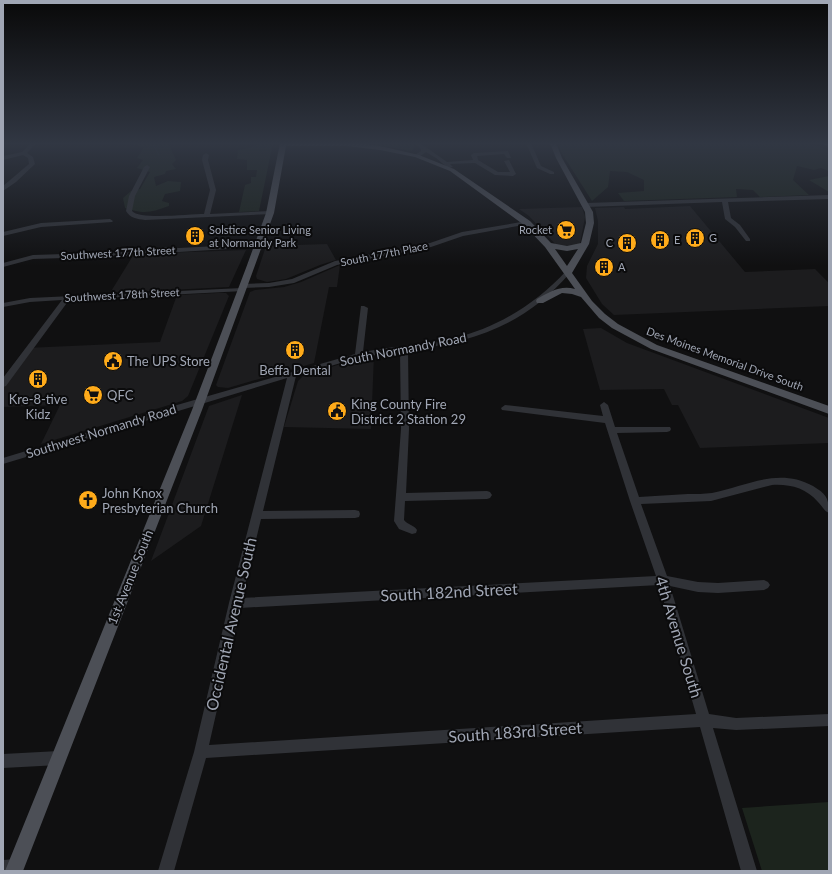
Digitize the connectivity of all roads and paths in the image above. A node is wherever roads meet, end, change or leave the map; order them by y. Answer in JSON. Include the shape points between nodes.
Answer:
{"nodes":[{"id":1,"x":138,"y":184,"type":"edge"},
{"id":2,"x":211,"y":184,"type":"edge"},
{"id":3,"x":276,"y":184,"type":"edge"},
{"id":4,"x":472,"y":184,"type":"edge"},
{"id":5,"x":574,"y":184,"type":"edge"},
{"id":6,"x":826,"y":197,"type":"edge"},
{"id":7,"x":725,"y":200,"type":"junction"},
{"id":8,"x":829,"y":203,"type":"edge"},
{"id":9,"x":586,"y":205,"type":"junction"},
{"id":10,"x":270,"y":213,"type":"junction"},
{"id":11,"x":206,"y":216,"type":"junction"},
{"id":12,"x":110,"y":221,"type":"dead end"},
{"id":13,"x":527,"y":223,"type":"junction"},
{"id":14,"x":3,"y":234,"type":"edge"},
{"id":15,"x":748,"y":240,"type":"dead end"},
{"id":16,"x":585,"y":244,"type":"junction"},
{"id":17,"x":548,"y":245,"type":"junction"},
{"id":18,"x":258,"y":246,"type":"junction"},
{"id":19,"x":3,"y":265,"type":"edge"},
{"id":20,"x":568,"y":272,"type":"junction"},
{"id":21,"x":242,"y":288,"type":"junction"},
{"id":22,"x":582,"y":295,"type":"junction"},
{"id":23,"x":67,"y":298,"type":"junction"},
{"id":24,"x":540,"y":302,"type":"junction"},
{"id":25,"x":3,"y":305,"type":"edge"},
{"id":26,"x":364,"y":308,"type":"dead end"},
{"id":27,"x":404,"y":348,"type":"junction"},
{"id":28,"x":359,"y":355,"type":"junction"},
{"id":29,"x":292,"y":375,"type":"junction"},
{"id":30,"x":3,"y":384,"type":"edge"},
{"id":31,"x":200,"y":402,"type":"junction"},
{"id":32,"x":604,"y":405,"type":"dead end"},
{"id":33,"x":505,"y":408,"type":"dead end"},
{"id":34,"x":829,"y":410,"type":"edge"},
{"id":35,"x":610,"y":425,"type":"junction"},
{"id":36,"x":667,"y":429,"type":"dead end"},
{"id":37,"x":3,"y":460,"type":"edge"},
{"id":38,"x":487,"y":495,"type":"dead end"},
{"id":39,"x":401,"y":497,"type":"junction"},
{"id":40,"x":635,"y":501,"type":"junction"},
{"id":41,"x":829,"y":509,"type":"edge"},
{"id":42,"x":355,"y":514,"type":"dead end"},
{"id":43,"x":257,"y":515,"type":"junction"},
{"id":44,"x":412,"y":530,"type":"dead end"},
{"id":45,"x":663,"y":580,"type":"junction"},
{"id":46,"x":764,"y":585,"type":"dead end"},
{"id":47,"x":235,"y":603,"type":"junction"},
{"id":48,"x":705,"y":720,"type":"junction"},
{"id":49,"x":829,"y":720,"type":"edge"},
{"id":50,"x":201,"y":752,"type":"junction"},
{"id":51,"x":59,"y":758,"type":"junction"},
{"id":52,"x":3,"y":761,"type":"edge"},
{"id":53,"x":11,"y":868,"type":"edge"},
{"id":54,"x":166,"y":871,"type":"edge"},
{"id":55,"x":749,"y":871,"type":"edge"}],
"edges":[{"from":1,"to":11,"type":"street","via":[[132,196],[129,211],[132,215],[145,218]]},
{"from":2,"to":11,"type":"street","via":[[213,190]]},
{"from":3,"to":10,"type":"main road","name":"1st Avenue South"},
{"from":4,"to":13,"type":"main road","name":"Des Moines Memorial Drive South"},
{"from":5,"to":9,"type":"main road"},
{"from":6,"to":7,"type":"street"},
{"from":6,"to":8,"type":"street"},
{"from":7,"to":9,"type":"street"},
{"from":7,"to":15,"type":"street","via":[[728,219],[739,226]]},
{"from":9,"to":16,"type":"main road","via":[[590,223]]},
{"from":10,"to":11,"type":"street"},
{"from":10,"to":18,"type":"main road","name":"1st Avenue South"},
{"from":12,"to":14,"type":"street","via":[[28,227]]},
{"from":13,"to":17,"type":"main road","name":"Des Moines Memorial Drive South"},
{"from":13,"to":21,"type":"street","name":"South 177th Place","via":[[462,234],[431,245],[335,263],[294,281]]},
{"from":16,"to":17,"type":"main road","via":[[570,249]]},
{"from":16,"to":20,"type":"main road"},
{"from":17,"to":20,"type":"main road","name":"Des Moines Memorial Drive South"},
{"from":18,"to":19,"type":"street","name":"Southwest 177th Street","via":[[53,256],[24,259]]},
{"from":18,"to":21,"type":"main road","name":"1st Avenue South"},
{"from":20,"to":22,"type":"main road","name":"Des Moines Memorial Drive South"},
{"from":20,"to":24,"type":"street","name":"South Normandy Road"},
{"from":21,"to":23,"type":"street","name":"Southwest 178th Street"},
{"from":21,"to":31,"type":"main road","name":"1st Avenue South"},
{"from":22,"to":24,"type":"main road","via":[[562,289]]},
{"from":22,"to":34,"type":"main road","name":"Des Moines Memorial Drive South","via":[[615,326],[654,347]]},
{"from":23,"to":25,"type":"street","name":"Southwest 178th Street","via":[[30,300]]},
{"from":23,"to":30,"type":"street"},
{"from":24,"to":27,"type":"street","name":"South Normandy Road","via":[[508,320],[470,336]]},
{"from":26,"to":28,"type":"street"},
{"from":27,"to":28,"type":"street","name":"South Normandy Road"},
{"from":27,"to":39,"type":"street","via":[[405,428]]},
{"from":28,"to":29,"type":"street","name":"South Normandy Road"},
{"from":29,"to":31,"type":"street","name":"South Normandy Road"},
{"from":29,"to":43,"type":"street","name":"Occidental Avenue South"},
{"from":31,"to":37,"type":"street","name":"Southwest Normandy Road"},
{"from":31,"to":51,"type":"main road","name":"1st Avenue South"},
{"from":32,"to":35,"type":"street","name":"4th Avenue South"},
{"from":33,"to":35,"type":"street","via":[[574,415]]},
{"from":35,"to":36,"type":"street"},
{"from":35,"to":40,"type":"street","name":"4th Avenue South"},
{"from":38,"to":39,"type":"street"},
{"from":39,"to":44,"type":"street","via":[[399,521]]},
{"from":40,"to":41,"type":"street","via":[[711,497],[772,481],[789,481],[799,483],[820,497]]},
{"from":40,"to":45,"type":"street","name":"4th Avenue South"},
{"from":42,"to":43,"type":"street"},
{"from":43,"to":47,"type":"street","name":"Occidental Avenue South"},
{"from":45,"to":46,"type":"street","name":"South 182nd Street","via":[[712,588]]},
{"from":45,"to":47,"type":"street","name":"South 182nd Street"},
{"from":45,"to":48,"type":"street","name":"4th Avenue South"},
{"from":47,"to":50,"type":"street","name":"Occidental Avenue South"},
{"from":48,"to":49,"type":"street","name":"South 183rd Street","via":[[736,724]]},
{"from":48,"to":50,"type":"street","name":"South 183rd Street"},
{"from":48,"to":55,"type":"street","name":"4th Avenue South"},
{"from":50,"to":54,"type":"street","name":"Occidental Avenue South"},
{"from":51,"to":52,"type":"street"},
{"from":51,"to":53,"type":"main road","name":"1st Avenue South"}]}
